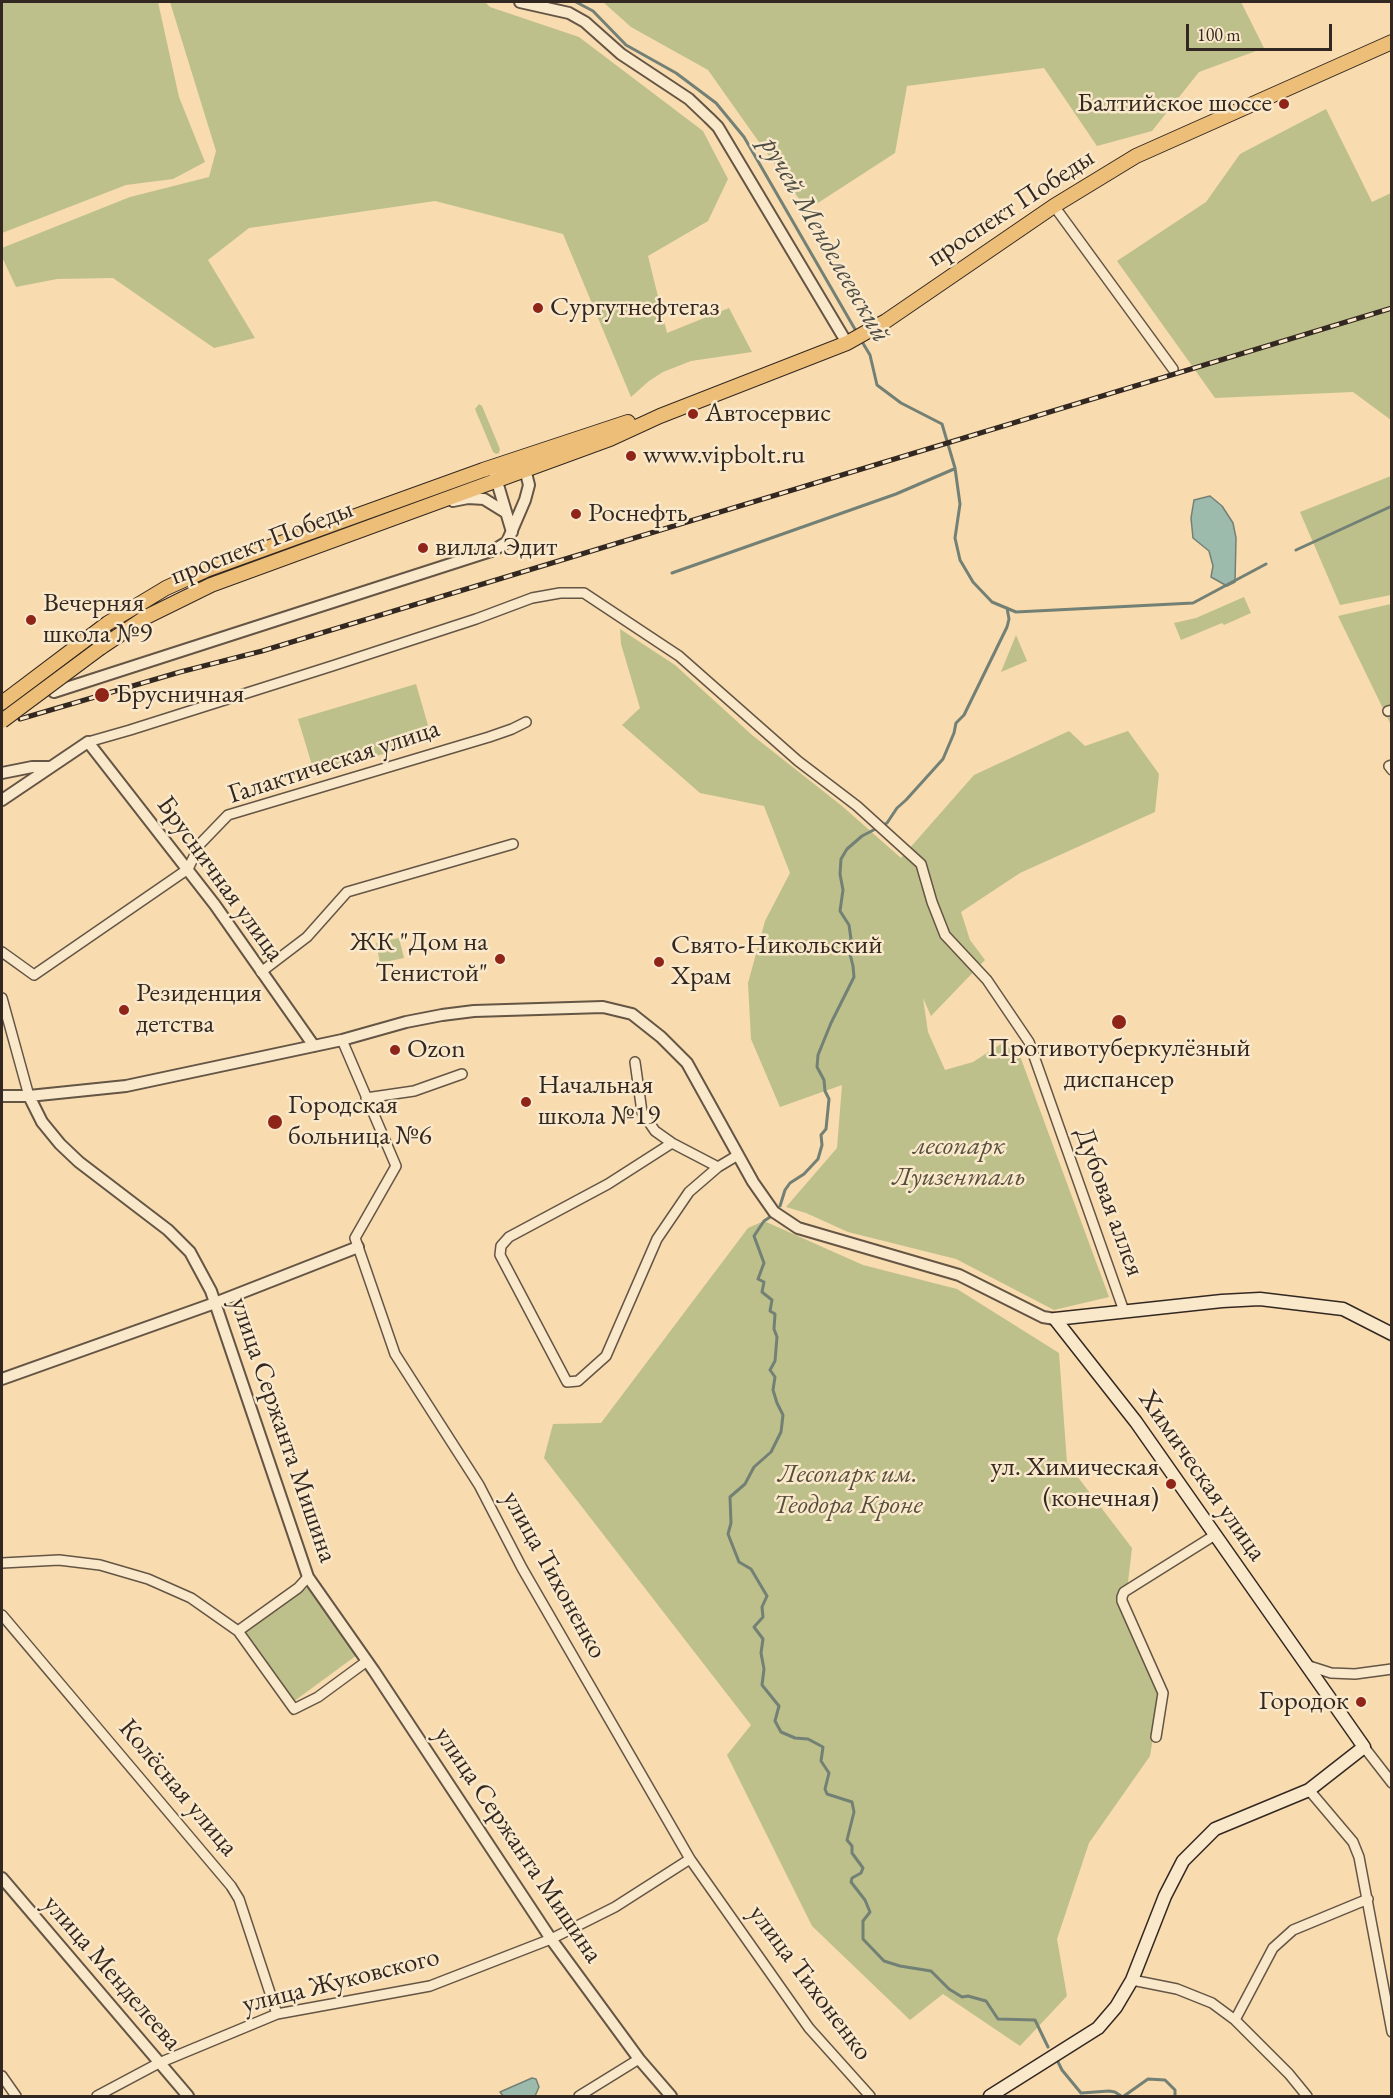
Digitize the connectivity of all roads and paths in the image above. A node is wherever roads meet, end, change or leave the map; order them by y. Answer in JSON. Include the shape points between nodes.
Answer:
{"nodes":[{"id":1,"x":520,"y":2,"type":"edge"},
{"id":2,"x":1392,"y":42,"type":"edge"},
{"id":3,"x":1054,"y":206,"type":"junction"},
{"id":4,"x":847,"y":343,"type":"junction"},
{"id":5,"x":1173,"y":369,"type":"dead end"},
{"id":6,"x":660,"y":416,"type":"junction"},
{"id":7,"x":525,"y":469,"type":"junction"},
{"id":8,"x":494,"y":473,"type":"junction"},
{"id":9,"x":440,"y":500,"type":"junction"},
{"id":10,"x":505,"y":512,"type":"junction"},
{"id":11,"x":512,"y":532,"type":"junction"},
{"id":12,"x":54,"y":692,"type":"dead end"},
{"id":13,"x":2,"y":703,"type":"edge"},
{"id":14,"x":2,"y":721,"type":"edge"},
{"id":15,"x":526,"y":722,"type":"dead end"},
{"id":16,"x":88,"y":742,"type":"junction"},
{"id":17,"x":50,"y":767,"type":"junction"},
{"id":18,"x":2,"y":773,"type":"edge"},
{"id":19,"x":2,"y":800,"type":"edge"},
{"id":20,"x":513,"y":844,"type":"dead end"},
{"id":21,"x":188,"y":869,"type":"junction"},
{"id":22,"x":2,"y":952,"type":"edge"},
{"id":23,"x":261,"y":972,"type":"junction"},
{"id":24,"x":2,"y":998,"type":"edge"},
{"id":25,"x":342,"y":1040,"type":"junction"},
{"id":26,"x":314,"y":1046,"type":"junction"},
{"id":27,"x":635,"y":1062,"type":"dead end"},
{"id":28,"x":462,"y":1074,"type":"dead end"},
{"id":29,"x":2,"y":1096,"type":"edge"},
{"id":30,"x":29,"y":1096,"type":"junction"},
{"id":31,"x":366,"y":1098,"type":"junction"},
{"id":32,"x":672,"y":1143,"type":"junction"},
{"id":33,"x":738,"y":1155,"type":"junction"},
{"id":34,"x":717,"y":1167,"type":"junction"},
{"id":35,"x":358,"y":1247,"type":"junction"},
{"id":36,"x":215,"y":1303,"type":"junction"},
{"id":37,"x":1124,"y":1311,"type":"junction"},
{"id":38,"x":1055,"y":1319,"type":"junction"},
{"id":39,"x":1392,"y":1334,"type":"edge"},
{"id":40,"x":2,"y":1379,"type":"edge"},
{"id":41,"x":1215,"y":1535,"type":"junction"},
{"id":42,"x":2,"y":1563,"type":"edge"},
{"id":43,"x":308,"y":1577,"type":"junction"},
{"id":44,"x":2,"y":1615,"type":"edge"},
{"id":45,"x":238,"y":1631,"type":"junction"},
{"id":46,"x":367,"y":1661,"type":"junction"},
{"id":47,"x":1306,"y":1665,"type":"junction"},
{"id":48,"x":1392,"y":1669,"type":"edge"},
{"id":49,"x":1156,"y":1737,"type":"dead end"},
{"id":50,"x":1364,"y":1747,"type":"junction"},
{"id":51,"x":1392,"y":1783,"type":"edge"},
{"id":52,"x":1309,"y":1790,"type":"junction"},
{"id":53,"x":690,"y":1859,"type":"junction"},
{"id":54,"x":2,"y":1878,"type":"edge"},
{"id":55,"x":1368,"y":1899,"type":"junction"},
{"id":56,"x":551,"y":1939,"type":"junction"},
{"id":57,"x":1132,"y":1980,"type":"junction"},
{"id":58,"x":277,"y":2014,"type":"junction"},
{"id":59,"x":1235,"y":2020,"type":"junction"},
{"id":60,"x":1392,"y":2032,"type":"edge"},
{"id":61,"x":639,"y":2059,"type":"junction"},
{"id":62,"x":159,"y":2063,"type":"junction"},
{"id":63,"x":2,"y":2076,"type":"edge"},
{"id":64,"x":16,"y":2097,"type":"edge"},
{"id":65,"x":97,"y":2097,"type":"edge"},
{"id":66,"x":188,"y":2097,"type":"edge"},
{"id":67,"x":579,"y":2097,"type":"edge"},
{"id":68,"x":671,"y":2097,"type":"edge"},
{"id":69,"x":870,"y":2097,"type":"edge"},
{"id":70,"x":990,"y":2097,"type":"edge"},
{"id":71,"x":1307,"y":2097,"type":"edge"}],
"edges":[{"from":1,"to":4,"type":"street","via":[[569,13],[585,22],[621,54],[710,118]]},
{"from":2,"to":3,"type":"main road","name":"проспект Победы","via":[[1136,156]]},
{"from":3,"to":4,"type":"main road","name":"проспект Победы"},
{"from":3,"to":5,"type":"street"},
{"from":4,"to":6,"type":"main road","name":"проспект Победы"},
{"from":6,"to":7,"type":"main road","name":"проспект Победы","via":[[610,439]]},
{"from":6,"to":8,"type":"main road","name":"проспект Победы","via":[[640,418]]},
{"from":7,"to":8,"type":"main road","name":"проспект Победы"},
{"from":7,"to":11,"type":"street","via":[[529,485]]},
{"from":8,"to":9,"type":"main road","name":"проспект Победы"},
{"from":8,"to":10,"type":"street"},
{"from":8,"to":13,"type":"main road","name":"проспект Победы","via":[[206,570],[138,604]]},
{"from":9,"to":10,"type":"street","via":[[484,499]]},
{"from":9,"to":14,"type":"main road","name":"проспект Победы","bridge":true,"via":[[175,601],[100,648]]},
{"from":10,"to":11,"type":"street"},
{"from":11,"to":12,"type":"street","via":[[507,542],[494,550]]},
{"from":15,"to":21,"type":"street","name":"Галактическая улица","via":[[489,737],[228,815],[200,844]]},
{"from":16,"to":17,"type":"street"},
{"from":16,"to":21,"type":"street","name":"Брусничная улица"},
{"from":16,"to":37,"type":"street","name":"Дубовая аллея","via":[[532,598],[584,593],[679,656],[921,864],[945,935],[987,980],[1029,1042]]},
{"from":17,"to":18,"type":"street"},
{"from":17,"to":19,"type":"street"},
{"from":20,"to":23,"type":"street","via":[[347,892],[307,937]]},
{"from":21,"to":22,"type":"street","name":"Галактическая улица","via":[[34,975]]},
{"from":21,"to":23,"type":"street","name":"Брусничная улица"},
{"from":23,"to":26,"type":"street","name":"Брусничная улица"},
{"from":24,"to":30,"type":"street","name":"улица Сержанта Мишина"},
{"from":25,"to":26,"type":"street"},
{"from":25,"to":31,"type":"street"},
{"from":25,"to":33,"type":"street","via":[[406,1022],[474,1011],[603,1007],[632,1014],[687,1063]]},
{"from":26,"to":30,"type":"street","via":[[126,1086]]},
{"from":27,"to":32,"type":"street","via":[[642,1112],[655,1131]]},
{"from":28,"to":31,"type":"street","via":[[414,1091]]},
{"from":29,"to":30,"type":"street"},
{"from":30,"to":36,"type":"street","name":"улица Сержанта Мишина","via":[[42,1122],[60,1144],[190,1252]]},
{"from":31,"to":35,"type":"street","via":[[396,1166],[355,1238]]},
{"from":32,"to":34,"type":"street"},
{"from":32,"to":34,"type":"street","via":[[608,1184],[509,1237],[501,1246],[500,1255],[567,1382],[578,1381],[606,1356],[657,1239],[689,1192]]},
{"from":33,"to":34,"type":"street"},
{"from":33,"to":38,"type":"street","via":[[774,1212],[798,1228],[958,1275],[1043,1317]]},
{"from":35,"to":36,"type":"street"},
{"from":35,"to":53,"type":"street","name":"улица Тихоненко","via":[[395,1354],[479,1485],[522,1568]]},
{"from":36,"to":40,"type":"street"},
{"from":36,"to":43,"type":"street","name":"улица Сержанта Мишина"},
{"from":37,"to":38,"type":"main road"},
{"from":37,"to":39,"type":"main road","via":[[1260,1299],[1343,1308]]},
{"from":38,"to":41,"type":"main road","name":"Химическая улица","via":[[1136,1422]]},
{"from":41,"to":47,"type":"main road","name":"Химическая улица"},
{"from":41,"to":49,"type":"street","via":[[1124,1592],[1122,1597],[1163,1693]]},
{"from":42,"to":45,"type":"street","via":[[59,1560],[100,1565],[191,1598]]},
{"from":43,"to":45,"type":"street"},
{"from":43,"to":46,"type":"street","name":"улица Сержанта Мишина"},
{"from":44,"to":58,"type":"street","name":"Колёсная улица","via":[[231,1886],[239,1899]]},
{"from":45,"to":46,"type":"street","via":[[294,1708],[318,1697]]},
{"from":46,"to":56,"type":"street","name":"улица Сержанта Мишина"},
{"from":47,"to":48,"type":"street","via":[[1347,1674]]},
{"from":47,"to":50,"type":"main road","name":"Химическая улица"},
{"from":50,"to":51,"type":"street"},
{"from":50,"to":52,"type":"main road"},
{"from":52,"to":55,"type":"street","via":[[1353,1842]]},
{"from":52,"to":57,"type":"main road","via":[[1215,1829],[1193,1850],[1165,1896]]},
{"from":53,"to":56,"type":"street","name":"улица Жуковского","via":[[615,1907]]},
{"from":53,"to":69,"type":"street","name":"улица Тихоненко","via":[[809,2028]]},
{"from":54,"to":62,"type":"street","name":"улица Менделеева"},
{"from":55,"to":59,"type":"street","via":[[1293,1930],[1273,1948]]},
{"from":55,"to":60,"type":"street"},
{"from":56,"to":58,"type":"street","name":"улица Жуковского","via":[[430,1986]]},
{"from":56,"to":61,"type":"street","name":"улица Сержанта Мишина"},
{"from":57,"to":59,"type":"street","via":[[1178,1989],[1212,2003]]},
{"from":57,"to":70,"type":"main road","via":[[1098,2028]]},
{"from":58,"to":62,"type":"street","name":"улица Жуковского"},
{"from":59,"to":71,"type":"street"},
{"from":61,"to":67,"type":"street"},
{"from":61,"to":68,"type":"street","name":"улица Сержанта Мишина"},
{"from":62,"to":65,"type":"street","name":"улица Жуковского"},
{"from":62,"to":66,"type":"street","name":"улица Менделеева"},
{"from":63,"to":64,"type":"street"}]}
